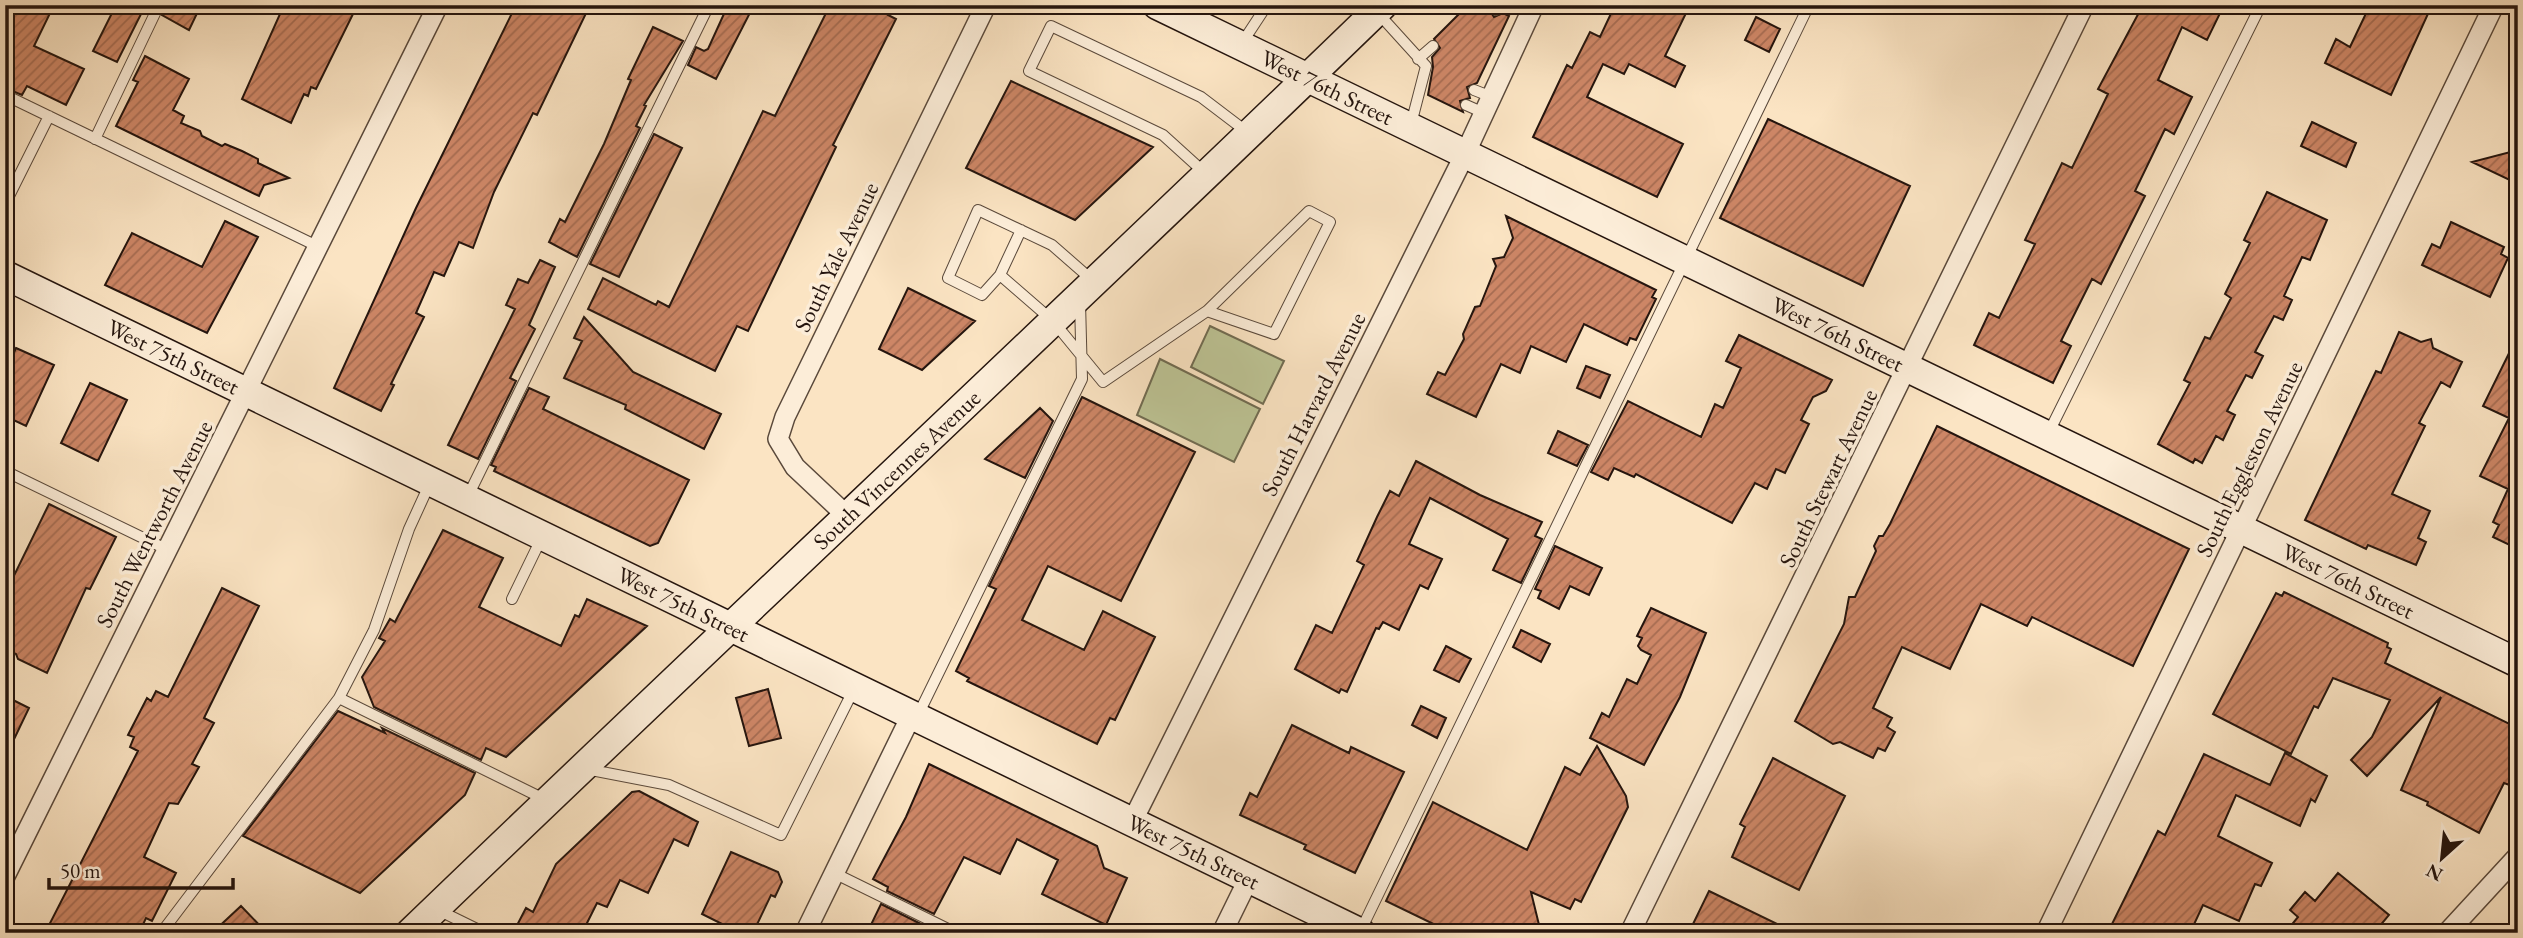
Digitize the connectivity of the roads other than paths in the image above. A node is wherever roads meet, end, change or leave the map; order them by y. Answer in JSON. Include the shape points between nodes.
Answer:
{"nodes":[{"id":1,"x":159,"y":5,"type":"edge"},
{"id":2,"x":438,"y":5,"type":"edge"},
{"id":3,"x":709,"y":5,"type":"edge"},
{"id":4,"x":986,"y":5,"type":"edge"},
{"id":5,"x":1157,"y":5,"type":"edge"},
{"id":6,"x":1267,"y":5,"type":"edge"},
{"id":7,"x":1534,"y":5,"type":"edge"},
{"id":8,"x":1809,"y":5,"type":"edge"},
{"id":9,"x":2084,"y":5,"type":"edge"},
{"id":10,"x":2261,"y":5,"type":"edge"},
{"id":11,"x":2494,"y":5,"type":"edge"},
{"id":12,"x":1380,"y":8,"type":"edge"},
{"id":13,"x":1240,"y":45,"type":"junction"},
{"id":14,"x":1433,"y":46,"type":"dead end"},
{"id":15,"x":1425,"y":65,"type":"junction"},
{"id":16,"x":1308,"y":78,"type":"junction"},
{"id":17,"x":5,"y":95,"type":"edge"},
{"id":18,"x":49,"y":116,"type":"junction"},
{"id":19,"x":1410,"y":127,"type":"junction"},
{"id":20,"x":1251,"y":135,"type":"junction"},
{"id":21,"x":95,"y":139,"type":"junction"},
{"id":22,"x":1465,"y":154,"type":"junction"},
{"id":23,"x":1208,"y":175,"type":"junction"},
{"id":24,"x":5,"y":204,"type":"edge"},
{"id":25,"x":1021,"y":230,"type":"junction"},
{"id":26,"x":319,"y":247,"type":"junction"},
{"id":27,"x":1685,"y":260,"type":"junction"},
{"id":28,"x":5,"y":275,"type":"edge"},
{"id":29,"x":1000,"y":275,"type":"junction"},
{"id":30,"x":1087,"y":289,"type":"junction"},
{"id":31,"x":1206,"y":311,"type":"junction"},
{"id":32,"x":1053,"y":321,"type":"junction"},
{"id":33,"x":1081,"y":356,"type":"junction"},
{"id":34,"x":1909,"y":368,"type":"junction"},
{"id":35,"x":248,"y":392,"type":"junction"},
{"id":36,"x":2048,"y":436,"type":"junction"},
{"id":37,"x":5,"y":471,"type":"edge"},
{"id":38,"x":431,"y":482,"type":"junction"},
{"id":39,"x":467,"y":499,"type":"junction"},
{"id":40,"x":846,"y":515,"type":"junction"},
{"id":41,"x":2242,"y":530,"type":"junction"},
{"id":42,"x":542,"y":536,"type":"junction"},
{"id":43,"x":168,"y":550,"type":"junction"},
{"id":44,"x":512,"y":599,"type":"dead end"},
{"id":45,"x":727,"y":627,"type":"junction"},
{"id":46,"x":2518,"y":663,"type":"edge"},
{"id":47,"x":855,"y":688,"type":"junction"},
{"id":48,"x":339,"y":698,"type":"junction"},
{"id":49,"x":914,"y":717,"type":"junction"},
{"id":50,"x":581,"y":768,"type":"junction"},
{"id":51,"x":548,"y":800,"type":"junction"},
{"id":52,"x":1132,"y":822,"type":"junction"},
{"id":53,"x":2518,"y":856,"type":"edge"},
{"id":54,"x":834,"y":873,"type":"junction"},
{"id":55,"x":5,"y":876,"type":"edge"},
{"id":56,"x":1249,"y":878,"type":"junction"},
{"id":57,"x":435,"y":908,"type":"junction"},
{"id":58,"x":1360,"y":932,"type":"edge"},
{"id":59,"x":161,"y":933,"type":"edge"},
{"id":60,"x":410,"y":933,"type":"edge"},
{"id":61,"x":485,"y":933,"type":"edge"},
{"id":62,"x":805,"y":933,"type":"edge"},
{"id":63,"x":956,"y":933,"type":"edge"},
{"id":64,"x":1222,"y":933,"type":"edge"},
{"id":65,"x":1630,"y":933,"type":"edge"},
{"id":66,"x":2046,"y":933,"type":"edge"},
{"id":67,"x":2447,"y":933,"type":"edge"}],
"edges":[{"from":1,"to":21,"type":"lane"},
{"from":2,"to":26,"type":"street","name":"South Wentworth Avenue"},
{"from":3,"to":39,"type":"lane"},
{"from":4,"to":40,"type":"street","name":"South Yale Avenue","via":[[778,439],[795,467]]},
{"from":5,"to":13,"type":"street","name":"West 76th Street"},
{"from":6,"to":13,"type":"lane"},
{"from":7,"to":22,"type":"street","name":"South Harvard Avenue","via":[[1479,101]]},
{"from":8,"to":27,"type":"lane"},
{"from":9,"to":34,"type":"street","name":"South Stewart Avenue"},
{"from":10,"to":36,"type":"lane"},
{"from":11,"to":41,"type":"street","name":"South Eggleston Avenue"},
{"from":12,"to":15,"type":"lane"},
{"from":12,"to":16,"type":"street","name":"South Vincennes Avenue"},
{"from":13,"to":16,"type":"street","name":"West 76th Street"},
{"from":14,"to":15,"type":"lane"},
{"from":15,"to":19,"type":"lane","via":[[1425,87]]},
{"from":16,"to":19,"type":"street","name":"West 76th Street"},
{"from":16,"to":20,"type":"street","name":"South Vincennes Avenue"},
{"from":17,"to":18,"type":"lane"},
{"from":18,"to":21,"type":"lane"},
{"from":18,"to":24,"type":"lane"},
{"from":19,"to":22,"type":"street","name":"West 76th Street"},
{"from":20,"to":23,"type":"street","name":"South Vincennes Avenue"},
{"from":20,"to":23,"type":"lane","via":[[1201,97],[1051,26],[1029,71],[1163,135]]},
{"from":21,"to":26,"type":"lane"},
{"from":22,"to":27,"type":"street","name":"West 76th Street"},
{"from":22,"to":52,"type":"street","name":"South Harvard Avenue"},
{"from":23,"to":30,"type":"street","name":"South Vincennes Avenue"},
{"from":25,"to":29,"type":"lane"},
{"from":25,"to":29,"type":"lane","via":[[978,210],[948,278],[982,295]]},
{"from":25,"to":30,"type":"lane","via":[[1052,245]]},
{"from":26,"to":35,"type":"street","name":"South Wentworth Avenue"},
{"from":27,"to":34,"type":"street","name":"West 76th Street"},
{"from":27,"to":58,"type":"lane"},
{"from":28,"to":35,"type":"street","name":"West 75th Street"},
{"from":29,"to":32,"type":"lane"},
{"from":30,"to":32,"type":"street","name":"South Vincennes Avenue"},
{"from":30,"to":33,"type":"lane"},
{"from":31,"to":31,"type":"lane","via":[[1273,334],[1330,222],[1309,211]]},
{"from":31,"to":33,"type":"lane","via":[[1103,382]]},
{"from":32,"to":33,"type":"lane"},
{"from":32,"to":40,"type":"street","name":"South Vincennes Avenue"},
{"from":33,"to":49,"type":"lane","via":[[1082,379]]},
{"from":34,"to":36,"type":"street","name":"West 76th Street"},
{"from":34,"to":65,"type":"street","name":"South Stewart Avenue"},
{"from":35,"to":38,"type":"street","name":"West 75th Street"},
{"from":35,"to":43,"type":"street","name":"South Wentworth Avenue"},
{"from":36,"to":41,"type":"street","name":"West 76th Street"},
{"from":37,"to":43,"type":"lane"},
{"from":38,"to":39,"type":"street","name":"West 75th Street"},
{"from":38,"to":48,"type":"lane","via":[[409,529],[374,630]]},
{"from":39,"to":42,"type":"street","name":"West 75th Street"},
{"from":40,"to":45,"type":"street","name":"South Vincennes Avenue"},
{"from":41,"to":46,"type":"street","name":"West 76th Street"},
{"from":41,"to":66,"type":"street","name":"South Eggleston Avenue"},
{"from":42,"to":44,"type":"lane"},
{"from":42,"to":45,"type":"street","name":"West 75th Street"},
{"from":43,"to":55,"type":"street","name":"South Wentworth Avenue"},
{"from":45,"to":47,"type":"street","name":"West 75th Street"},
{"from":45,"to":50,"type":"street","name":"South Vincennes Avenue"},
{"from":47,"to":49,"type":"street","name":"West 75th Street"},
{"from":47,"to":50,"type":"lane","via":[[781,835],[669,785]]},
{"from":48,"to":51,"type":"lane"},
{"from":48,"to":59,"type":"lane"},
{"from":49,"to":52,"type":"street","name":"West 75th Street"},
{"from":49,"to":54,"type":"street"},
{"from":50,"to":51,"type":"street","name":"South Vincennes Avenue"},
{"from":51,"to":57,"type":"street","name":"South Vincennes Avenue"},
{"from":52,"to":56,"type":"street","name":"West 75th Street"},
{"from":53,"to":67,"type":"street"},
{"from":54,"to":62,"type":"street"},
{"from":54,"to":63,"type":"lane"},
{"from":56,"to":58,"type":"street","name":"West 75th Street"},
{"from":56,"to":64,"type":"street"},
{"from":57,"to":60,"type":"street","name":"South Vincennes Avenue"},
{"from":57,"to":61,"type":"lane"}]}
